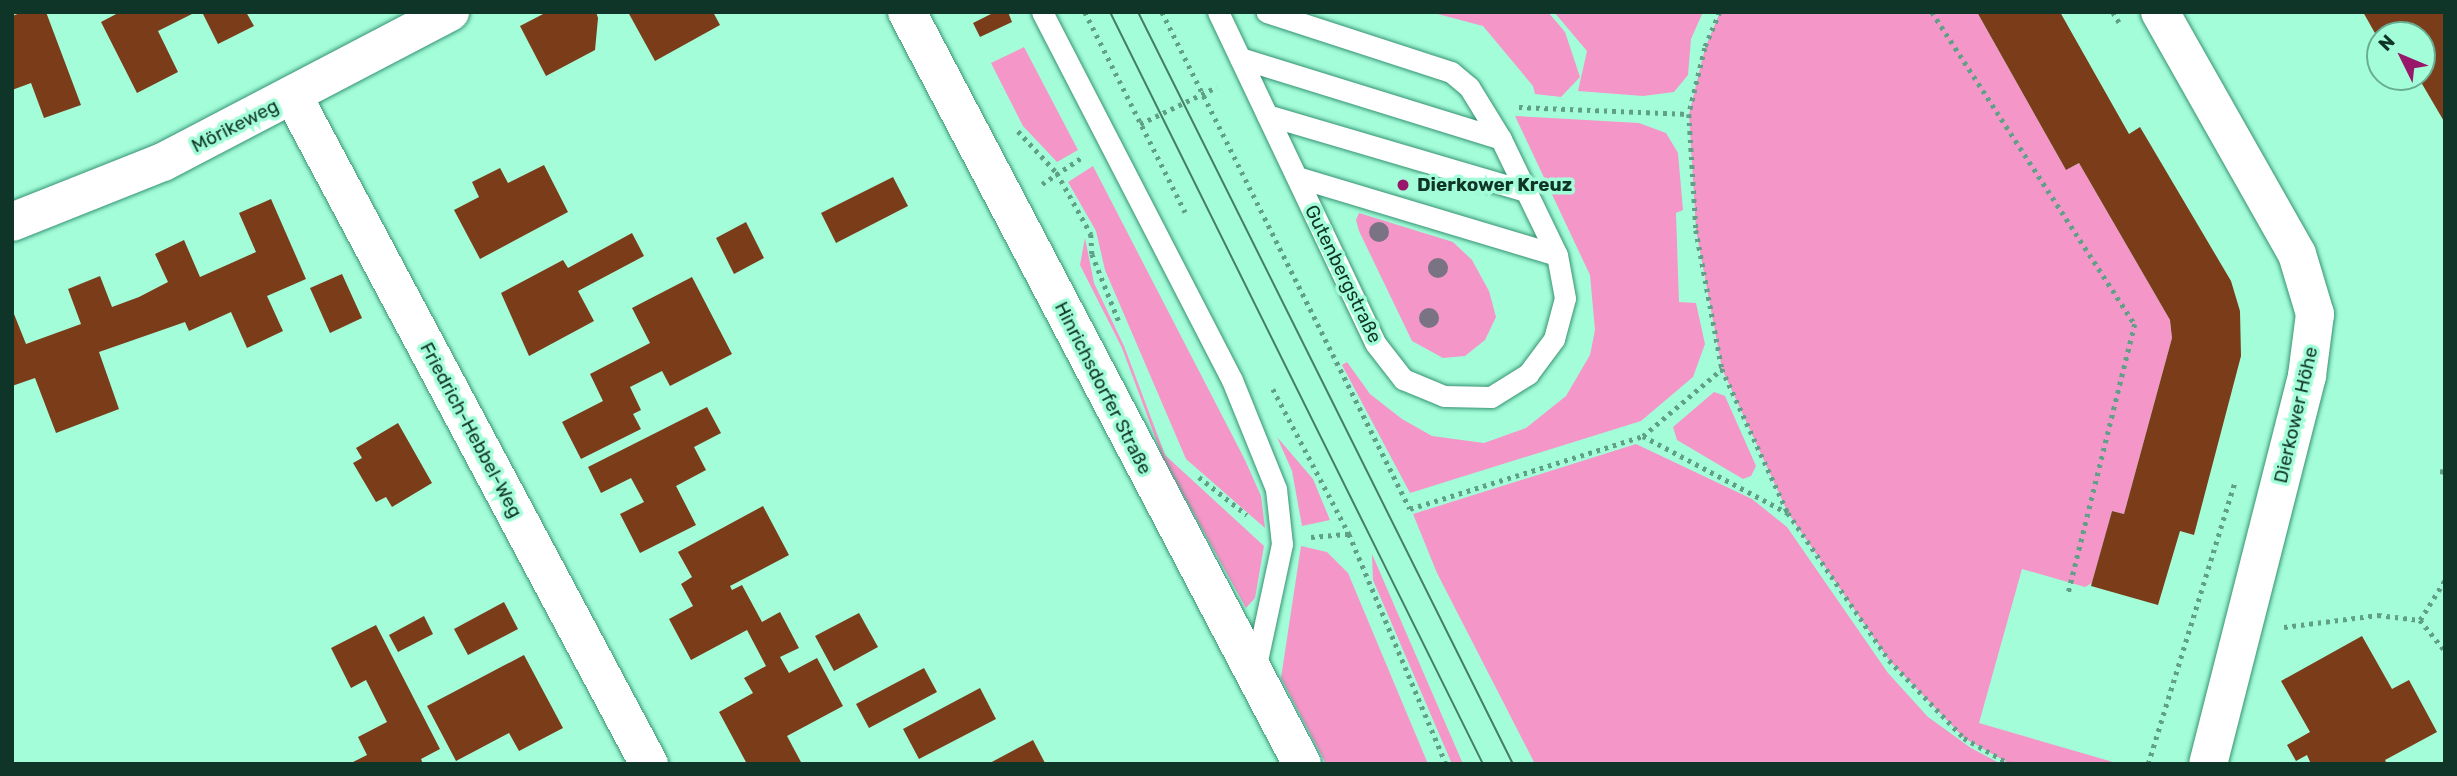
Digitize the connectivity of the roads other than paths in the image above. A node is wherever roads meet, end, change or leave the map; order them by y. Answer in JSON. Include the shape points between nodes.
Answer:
{"nodes":[{"id":1,"x":450,"y":12,"type":"edge"},
{"id":2,"x":907,"y":12,"type":"edge"},
{"id":3,"x":1042,"y":12,"type":"edge"},
{"id":4,"x":1218,"y":12,"type":"edge"},
{"id":5,"x":1266,"y":12,"type":"edge"},
{"id":6,"x":2160,"y":12,"type":"edge"},
{"id":7,"x":1240,"y":58,"type":"junction"},
{"id":8,"x":293,"y":96,"type":"junction"},
{"id":9,"x":1267,"y":115,"type":"junction"},
{"id":10,"x":1501,"y":139,"type":"junction"},
{"id":11,"x":1297,"y":177,"type":"junction"},
{"id":12,"x":1528,"y":192,"type":"junction"},
{"id":13,"x":12,"y":222,"type":"edge"},
{"id":14,"x":1557,"y":255,"type":"junction"},
{"id":15,"x":1254,"y":675,"type":"junction"},
{"id":16,"x":649,"y":764,"type":"edge"},
{"id":17,"x":1302,"y":764,"type":"edge"},
{"id":18,"x":2208,"y":764,"type":"edge"}],
"edges":[{"from":1,"to":8,"type":"street","name":"Mörikeweg"},
{"from":2,"to":15,"type":"street","name":"Hinrichsdorfer Straße"},
{"from":3,"to":15,"type":"lane","via":[[1232,380],[1276,489],[1282,544]]},
{"from":4,"to":7,"type":"lane","name":"Gutenbergstraße"},
{"from":5,"to":10,"type":"lane","name":"Gutenbergstraße","via":[[1451,72],[1469,87]]},
{"from":6,"to":18,"type":"street","name":"Dierkower Höhe","via":[[2297,254],[2315,314],[2307,376]]},
{"from":7,"to":9,"type":"lane","name":"Gutenbergstraße"},
{"from":7,"to":10,"type":"lane"},
{"from":8,"to":13,"type":"street","name":"Mörikeweg","via":[[163,162]]},
{"from":8,"to":16,"type":"street","name":"Friedrich-Hebbel-Weg"},
{"from":9,"to":11,"type":"lane","name":"Gutenbergstraße"},
{"from":9,"to":12,"type":"lane"},
{"from":10,"to":12,"type":"lane","name":"Gutenbergstraße"},
{"from":11,"to":14,"type":"lane"},
{"from":11,"to":14,"type":"lane","name":"Gutenbergstraße","via":[[1375,343],[1403,379],[1444,396],[1490,397],[1528,374],[1553,339],[1565,298]]},
{"from":12,"to":14,"type":"lane","name":"Gutenbergstraße"},
{"from":15,"to":17,"type":"street","name":"Hinrichsdorfer Straße"}]}
